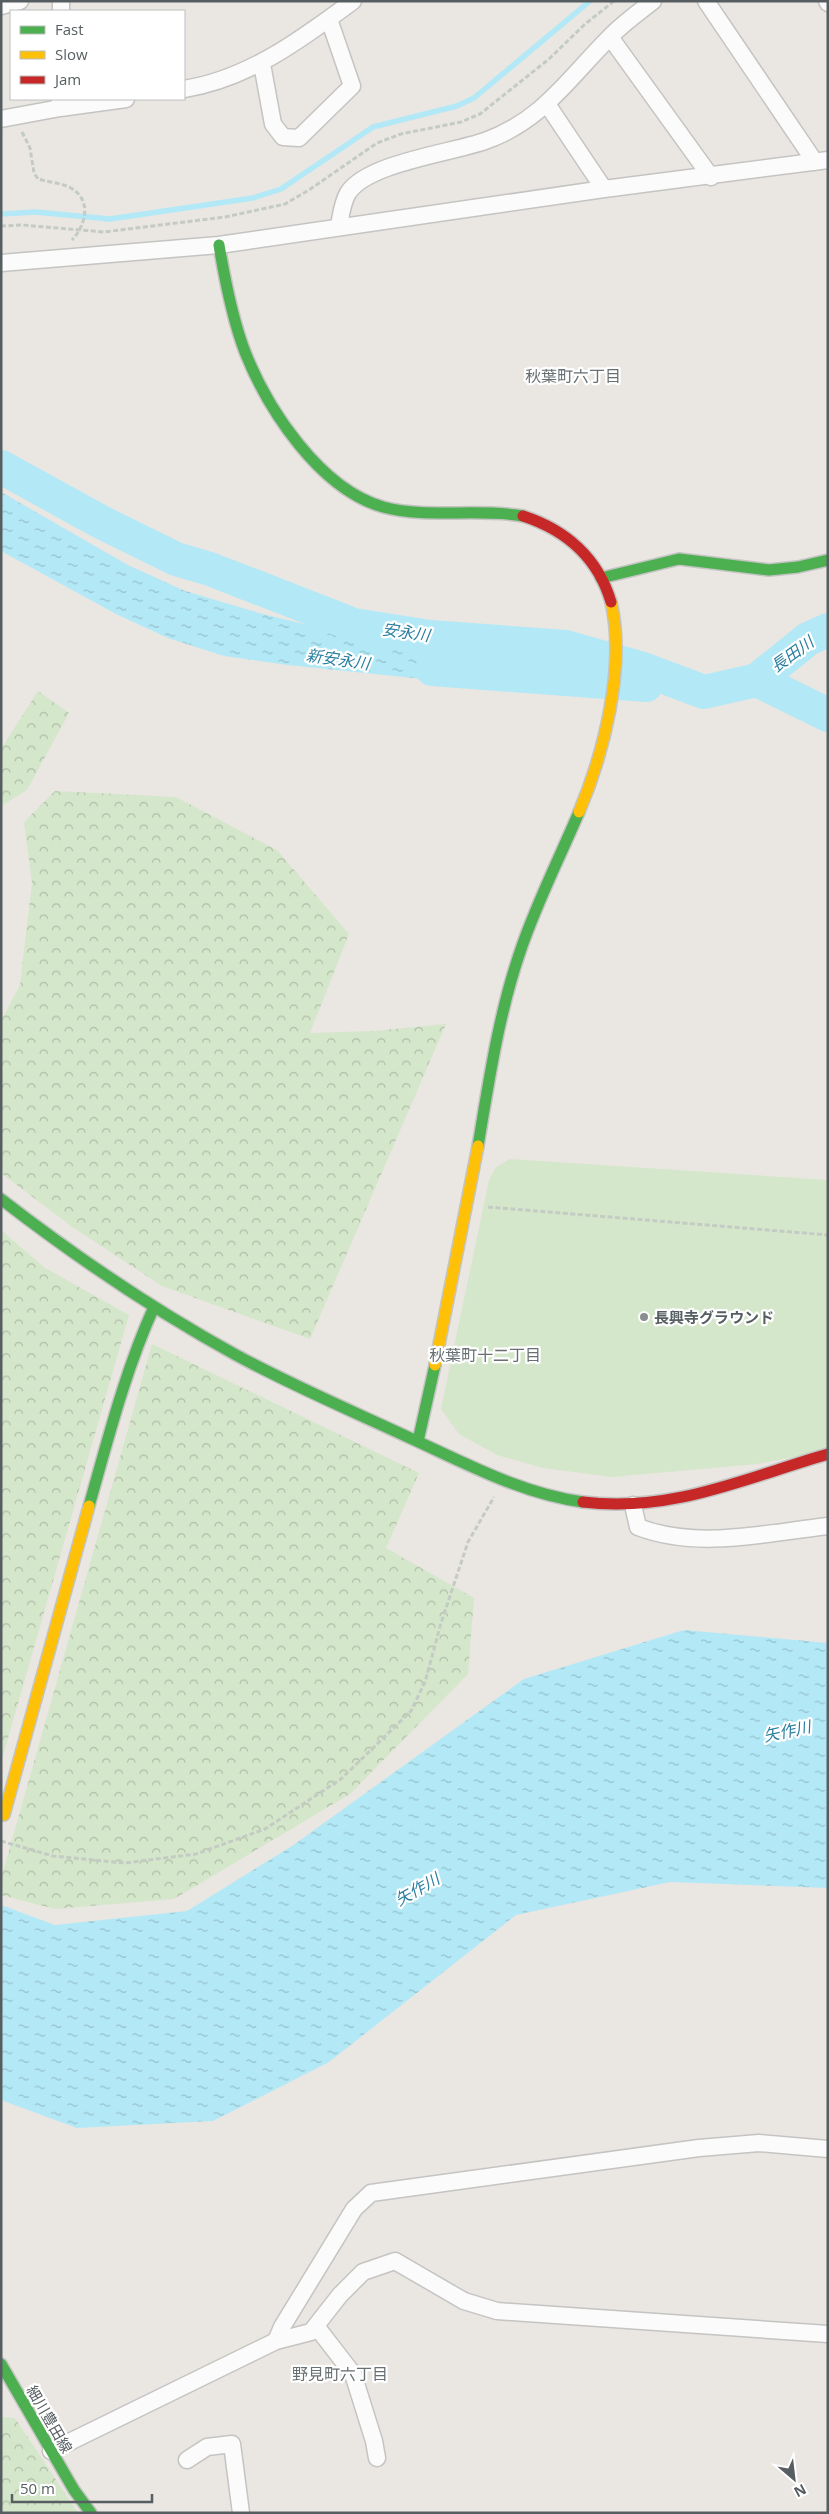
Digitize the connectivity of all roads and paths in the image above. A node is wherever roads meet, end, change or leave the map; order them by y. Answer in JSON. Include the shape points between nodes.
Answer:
{"nodes":[{"id":1,"x":20,"y":1,"type":"edge"},
{"id":2,"x":353,"y":1,"type":"edge"},
{"id":3,"x":614,"y":1,"type":"edge"},
{"id":4,"x":653,"y":1,"type":"edge"},
{"id":5,"x":706,"y":1,"type":"edge"},
{"id":6,"x":1,"y":6,"type":"edge"},
{"id":7,"x":329,"y":19,"type":"junction"},
{"id":8,"x":610,"y":37,"type":"junction"},
{"id":9,"x":262,"y":64,"type":"junction"},
{"id":10,"x":185,"y":89,"type":"edge"},
{"id":11,"x":113,"y":100,"type":"edge"},
{"id":12,"x":60,"y":104,"type":"edge"},
{"id":13,"x":547,"y":104,"type":"junction"},
{"id":14,"x":7,"y":118,"type":"edge"},
{"id":15,"x":821,"y":161,"type":"edge"},
{"id":16,"x":711,"y":177,"type":"junction"},
{"id":17,"x":604,"y":189,"type":"junction"},
{"id":18,"x":1,"y":226,"type":"edge"},
{"id":19,"x":339,"y":226,"type":"junction"},
{"id":20,"x":81,"y":231,"type":"junction"},
{"id":21,"x":219,"y":244,"type":"junction"},
{"id":22,"x":1,"y":263,"type":"edge"},
{"id":23,"x":828,"y":560,"type":"edge"},
{"id":24,"x":601,"y":578,"type":"junction"},
{"id":25,"x":1,"y":1199,"type":"edge"},
{"id":26,"x":503,"y":1210,"type":"dead end"},
{"id":27,"x":828,"y":1235,"type":"edge"},
{"id":28,"x":154,"y":1307,"type":"junction"},
{"id":29,"x":418,"y":1441,"type":"junction"},
{"id":30,"x":828,"y":1454,"type":"edge"},
{"id":31,"x":503,"y":1481,"type":"junction"},
{"id":32,"x":633,"y":1505,"type":"junction"},
{"id":33,"x":828,"y":1526,"type":"edge"},
{"id":34,"x":2,"y":1820,"type":"edge"},
{"id":35,"x":1,"y":1841,"type":"edge"},
{"id":36,"x":828,"y":2149,"type":"edge"},
{"id":37,"x":316,"y":2326,"type":"junction"},
{"id":38,"x":828,"y":2334,"type":"edge"},
{"id":39,"x":276,"y":2341,"type":"junction"},
{"id":40,"x":1,"y":2364,"type":"edge"},
{"id":41,"x":51,"y":2451,"type":"junction"},
{"id":42,"x":377,"y":2458,"type":"dead end"},
{"id":43,"x":187,"y":2460,"type":"dead end"},
{"id":44,"x":91,"y":2513,"type":"edge"},
{"id":45,"x":241,"y":2513,"type":"edge"}],
"edges":[{"from":1,"to":6,"type":"street"},
{"from":2,"to":7,"type":"street"},
{"from":3,"to":20,"type":"path","via":[[480,114],[461,122],[401,134],[377,143],[285,204],[156,227]]},
{"from":4,"to":8,"type":"street"},
{"from":5,"to":15,"type":"street"},
{"from":7,"to":9,"type":"street"},
{"from":7,"to":9,"type":"street","via":[[352,86],[299,138],[283,137],[273,124]]},
{"from":8,"to":13,"type":"street"},
{"from":8,"to":16,"type":"street"},
{"from":9,"to":10,"type":"street","via":[[206,86]]},
{"from":11,"to":12,"type":"street"},
{"from":12,"to":14,"type":"street"},
{"from":13,"to":17,"type":"street"},
{"from":13,"to":19,"type":"street","via":[[486,141],[390,167],[361,180],[348,193]]},
{"from":14,"to":20,"type":"path","via":[[30,148],[38,179],[70,188],[81,198],[86,210]]},
{"from":15,"to":16,"type":"street"},
{"from":16,"to":17,"type":"street"},
{"from":17,"to":19,"type":"street"},
{"from":18,"to":20,"type":"path"},
{"from":19,"to":21,"type":"street"},
{"from":21,"to":22,"type":"street"},
{"from":21,"to":24,"type":"street","via":[[228,295],[247,355],[273,404],[304,450],[338,484],[366,502],[383,507],[420,512],[508,513],[539,522],[556,529],[583,550]]},
{"from":23,"to":24,"type":"street","via":[[779,570],[681,559],[650,565],[621,576]]},
{"from":24,"to":29,"type":"street","via":[[610,601],[616,642],[611,702],[590,782],[514,971]]},
{"from":25,"to":28,"type":"street","via":[[62,1247]]},
{"from":26,"to":27,"type":"path"},
{"from":28,"to":29,"type":"street","via":[[272,1374]]},
{"from":28,"to":34,"type":"street","via":[[116,1410]]},
{"from":29,"to":31,"type":"street"},
{"from":30,"to":32,"type":"street","via":[[682,1498]]},
{"from":31,"to":32,"type":"street","via":[[563,1500]]},
{"from":31,"to":35,"type":"path","via":[[468,1542],[441,1623],[426,1682],[411,1711],[341,1779],[265,1829],[196,1854],[125,1863],[52,1856]]},
{"from":32,"to":33,"type":"street","via":[[638,1527],[675,1537],[708,1539]]},
{"from":36,"to":39,"type":"street","via":[[759,2143],[699,2148],[371,2193],[349,2217]]},
{"from":37,"to":38,"type":"street","via":[[363,2272],[394,2261],[464,2302],[497,2311]]},
{"from":37,"to":39,"type":"street","via":[[311,2332]]},
{"from":37,"to":42,"type":"street","via":[[353,2374]]},
{"from":39,"to":41,"type":"street"},
{"from":40,"to":41,"type":"street","name":"細川豊田線"},
{"from":41,"to":44,"type":"street","name":"細川豊田線"},
{"from":43,"to":45,"type":"street","via":[[208,2447],[232,2444]]}]}
